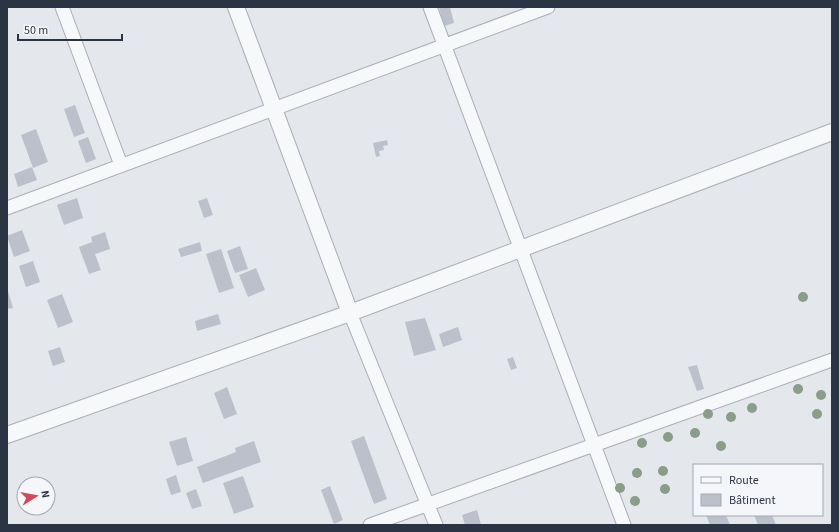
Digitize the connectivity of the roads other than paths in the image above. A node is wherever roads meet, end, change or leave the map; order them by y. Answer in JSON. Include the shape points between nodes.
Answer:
{"nodes":[{"id":1,"x":62,"y":7,"type":"edge"},
{"id":2,"x":236,"y":7,"type":"edge"},
{"id":3,"x":430,"y":7,"type":"edge"},
{"id":4,"x":548,"y":7,"type":"edge"},
{"id":5,"x":445,"y":46,"type":"junction"},
{"id":6,"x":274,"y":108,"type":"junction"},
{"id":7,"x":832,"y":132,"type":"edge"},
{"id":8,"x":121,"y":165,"type":"junction"},
{"id":9,"x":7,"y":208,"type":"edge"},
{"id":10,"x":522,"y":249,"type":"junction"},
{"id":11,"x":350,"y":313,"type":"junction"},
{"id":12,"x":832,"y":360,"type":"edge"},
{"id":13,"x":7,"y":435,"type":"edge"},
{"id":14,"x":594,"y":444,"type":"junction"},
{"id":15,"x":426,"y":504,"type":"junction"},
{"id":16,"x":370,"y":525,"type":"edge"},
{"id":17,"x":436,"y":525,"type":"edge"},
{"id":18,"x":624,"y":525,"type":"edge"}],
"edges":[{"from":1,"to":8,"type":"street"},
{"from":2,"to":6,"type":"street"},
{"from":3,"to":5,"type":"street"},
{"from":4,"to":5,"type":"street"},
{"from":5,"to":6,"type":"street"},
{"from":5,"to":10,"type":"street"},
{"from":6,"to":8,"type":"street"},
{"from":6,"to":11,"type":"street"},
{"from":7,"to":10,"type":"street"},
{"from":8,"to":9,"type":"street"},
{"from":10,"to":11,"type":"street"},
{"from":10,"to":14,"type":"street"},
{"from":11,"to":13,"type":"street"},
{"from":11,"to":15,"type":"street"},
{"from":12,"to":14,"type":"street"},
{"from":14,"to":15,"type":"street"},
{"from":14,"to":18,"type":"street"},
{"from":15,"to":16,"type":"street"},
{"from":15,"to":17,"type":"street"}]}
